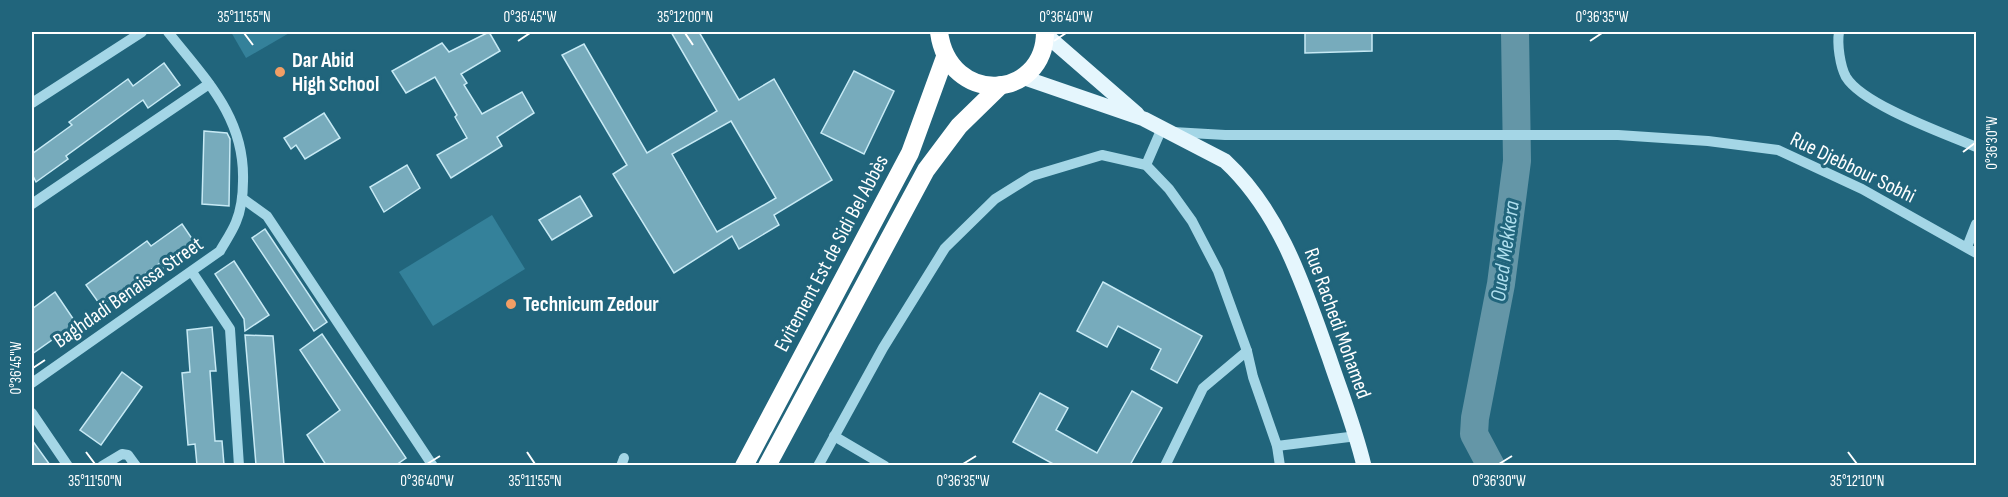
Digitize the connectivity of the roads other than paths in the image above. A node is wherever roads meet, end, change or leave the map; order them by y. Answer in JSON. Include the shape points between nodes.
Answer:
{"nodes":[{"id":1,"x":142,"y":32,"type":"edge"},
{"id":2,"x":168,"y":32,"type":"edge"},
{"id":3,"x":939,"y":32,"type":"edge"},
{"id":4,"x":1839,"y":32,"type":"edge"},
{"id":5,"x":1045,"y":33,"type":"edge"},
{"id":6,"x":945,"y":57,"type":"junction"},
{"id":7,"x":1022,"y":77,"type":"junction"},
{"id":8,"x":209,"y":84,"type":"junction"},
{"id":9,"x":1001,"y":85,"type":"junction"},
{"id":10,"x":32,"y":103,"type":"edge"},
{"id":11,"x":1144,"y":119,"type":"junction"},
{"id":12,"x":1166,"y":130,"type":"junction"},
{"id":13,"x":1977,"y":147,"type":"edge"},
{"id":14,"x":1146,"y":165,"type":"junction"},
{"id":15,"x":242,"y":198,"type":"junction"},
{"id":16,"x":32,"y":204,"type":"edge"},
{"id":17,"x":1977,"y":225,"type":"edge"},
{"id":18,"x":1972,"y":250,"type":"edge"},
{"id":19,"x":192,"y":272,"type":"junction"},
{"id":20,"x":1247,"y":351,"type":"junction"},
{"id":21,"x":32,"y":383,"type":"edge"},
{"id":22,"x":32,"y":413,"type":"edge"},
{"id":23,"x":834,"y":436,"type":"junction"},
{"id":24,"x":1357,"y":436,"type":"junction"},
{"id":25,"x":1277,"y":446,"type":"junction"},
{"id":26,"x":68,"y":465,"type":"edge"},
{"id":27,"x":102,"y":465,"type":"edge"},
{"id":28,"x":136,"y":465,"type":"edge"},
{"id":29,"x":239,"y":465,"type":"edge"},
{"id":30,"x":431,"y":465,"type":"edge"},
{"id":31,"x":744,"y":465,"type":"edge"},
{"id":32,"x":767,"y":465,"type":"edge"},
{"id":33,"x":818,"y":465,"type":"edge"},
{"id":34,"x":885,"y":465,"type":"edge"},
{"id":35,"x":1165,"y":465,"type":"edge"},
{"id":36,"x":1280,"y":465,"type":"edge"},
{"id":37,"x":1364,"y":465,"type":"edge"}],
"edges":[{"from":1,"to":10,"type":"street"},
{"from":2,"to":8,"type":"street","name":"Baghdadi Benaissa Street"},
{"from":3,"to":6,"type":"highway"},
{"from":4,"to":13,"type":"street","via":[[1846,77],[1867,96]]},
{"from":5,"to":7,"type":"highway","via":[[1041,54]]},
{"from":5,"to":11,"type":"main road"},
{"from":6,"to":9,"type":"highway","via":[[974,83]]},
{"from":6,"to":31,"type":"highway","name":"Evitement Est de Sidi Bel Abbès","via":[[910,153]]},
{"from":7,"to":9,"type":"highway"},
{"from":7,"to":11,"type":"main road"},
{"from":8,"to":15,"type":"street","name":"Baghdadi Benaissa Street","via":[[237,129],[244,158]]},
{"from":8,"to":16,"type":"street"},
{"from":9,"to":32,"type":"highway","name":"Evitement Est de Sidi Bel Abbès","via":[[959,126],[926,170]]},
{"from":11,"to":12,"type":"main road","name":"Rue Rachedi Mohamed"},
{"from":12,"to":14,"type":"street"},
{"from":12,"to":18,"type":"street","name":"Rue Djebbour Sobhi","via":[[1225,135],[1650,136],[1778,150],[1862,189]]},
{"from":12,"to":24,"type":"main road","name":"Rue Rachedi Mohamed","via":[[1225,160],[1264,208],[1302,280]]},
{"from":14,"to":20,"type":"street","via":[[1192,221],[1218,272]]},
{"from":14,"to":23,"type":"street","via":[[1102,155],[1032,176],[995,199],[945,248]]},
{"from":15,"to":19,"type":"street","name":"Baghdadi Benaissa Street","via":[[237,222],[220,251]]},
{"from":15,"to":30,"type":"street","via":[[267,216]]},
{"from":17,"to":18,"type":"street"},
{"from":19,"to":21,"type":"street","name":"Baghdadi Benaissa Street"},
{"from":19,"to":29,"type":"street","via":[[230,329]]},
{"from":20,"to":25,"type":"street"},
{"from":20,"to":35,"type":"street","via":[[1203,387]]},
{"from":22,"to":26,"type":"street"},
{"from":23,"to":33,"type":"street"},
{"from":23,"to":34,"type":"street"},
{"from":24,"to":25,"type":"street"},
{"from":24,"to":37,"type":"main road","name":"Rue Rachedi Mohamed"},
{"from":25,"to":36,"type":"street"},
{"from":27,"to":28,"type":"street","via":[[122,454]]}]}
